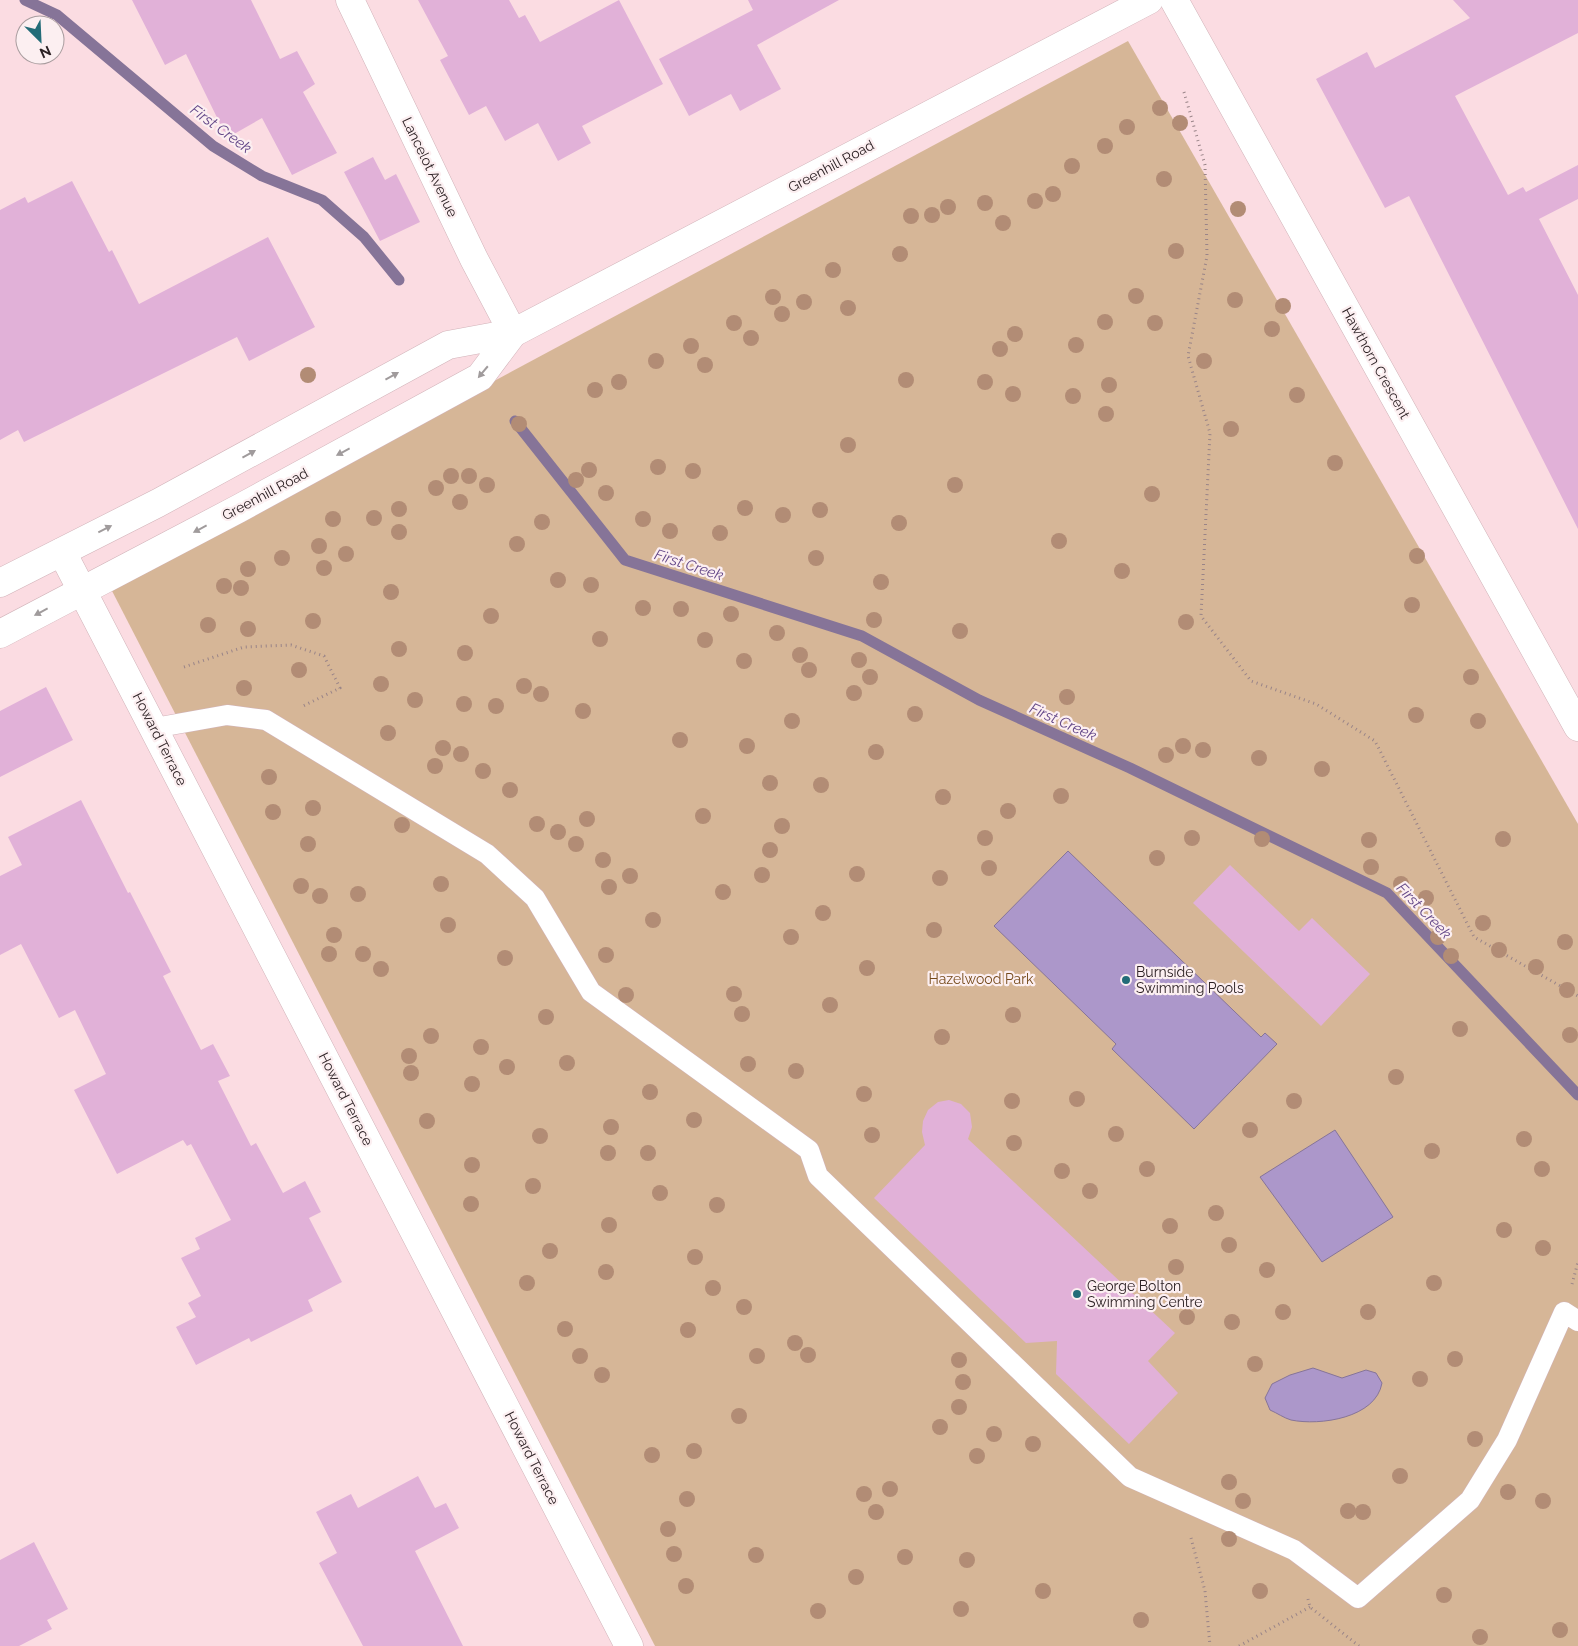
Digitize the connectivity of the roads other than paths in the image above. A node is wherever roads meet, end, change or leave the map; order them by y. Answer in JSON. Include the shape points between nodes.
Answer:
{"nodes":[{"id":1,"x":1149,"y":0,"type":"edge"},
{"id":2,"x":1174,"y":0,"type":"edge"},
{"id":3,"x":356,"y":2,"type":"edge"},
{"id":4,"x":513,"y":333,"type":"junction"},
{"id":5,"x":62,"y":552,"type":"junction"},
{"id":6,"x":0,"y":583,"type":"edge"},
{"id":7,"x":82,"y":590,"type":"junction"},
{"id":8,"x":0,"y":634,"type":"edge"},
{"id":9,"x":1578,"y":727,"type":"edge"},
{"id":10,"x":154,"y":728,"type":"junction"},
{"id":11,"x":1578,"y":1321,"type":"edge"},
{"id":12,"x":630,"y":1646,"type":"edge"}],
"edges":[{"from":1,"to":4,"type":"street","name":"Greenhill Road"},
{"from":2,"to":9,"type":"street","name":"Hawthorn Crescent"},
{"from":3,"to":4,"type":"street","name":"Lancelot Avenue","via":[[474,259]]},
{"from":5,"to":4,"type":"street","name":"Greenhill Road","one_way":true,"via":[[448,345]]},
{"from":4,"to":7,"type":"street","name":"Greenhill Road","one_way":true,"via":[[480,377]]},
{"from":5,"to":6,"type":"street","name":"Greenhill Road"},
{"from":5,"to":7,"type":"street","name":"Howard Terrace"},
{"from":7,"to":8,"type":"street","name":"Greenhill Road","one_way":true},
{"from":7,"to":10,"type":"street","name":"Howard Terrace"},
{"from":10,"to":11,"type":"lane","via":[[227,715],[266,720],[487,854],[535,898],[591,992],[809,1150],[818,1176],[1130,1476],[1294,1550],[1358,1598],[1470,1500],[1507,1440],[1564,1312]]},
{"from":10,"to":12,"type":"street","name":"Howard Terrace"}]}
